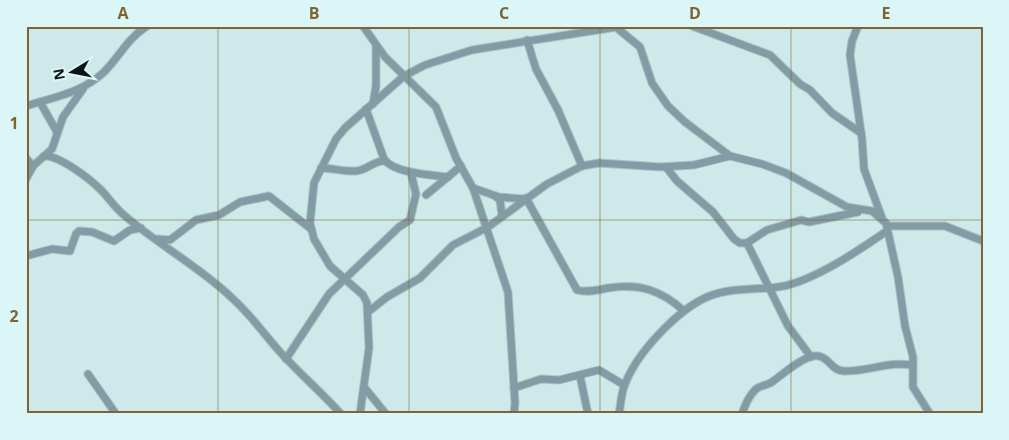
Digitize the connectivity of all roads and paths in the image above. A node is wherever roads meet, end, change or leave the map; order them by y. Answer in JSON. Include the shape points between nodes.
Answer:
{"nodes":[{"id":1,"x":147,"y":26,"type":"edge"},
{"id":2,"x":363,"y":26,"type":"edge"},
{"id":3,"x":692,"y":26,"type":"edge"},
{"id":4,"x":858,"y":26,"type":"edge"},
{"id":5,"x":620,"y":27,"type":"edge"},
{"id":6,"x":527,"y":40,"type":"junction"},
{"id":7,"x":376,"y":46,"type":"junction"},
{"id":8,"x":404,"y":76,"type":"junction"},
{"id":9,"x":85,"y":86,"type":"junction"},
{"id":10,"x":40,"y":102,"type":"junction"},
{"id":11,"x":372,"y":104,"type":"junction"},
{"id":12,"x":26,"y":106,"type":"edge"},
{"id":13,"x":366,"y":109,"type":"junction"},
{"id":14,"x":57,"y":132,"type":"junction"},
{"id":15,"x":861,"y":133,"type":"junction"},
{"id":16,"x":44,"y":156,"type":"junction"},
{"id":17,"x":730,"y":156,"type":"junction"},
{"id":18,"x":26,"y":158,"type":"edge"},
{"id":19,"x":385,"y":162,"type":"junction"},
{"id":20,"x":34,"y":166,"type":"junction"},
{"id":21,"x":461,"y":166,"type":"junction"},
{"id":22,"x":582,"y":166,"type":"junction"},
{"id":23,"x":666,"y":167,"type":"junction"},
{"id":24,"x":321,"y":168,"type":"junction"},
{"id":25,"x":411,"y":173,"type":"junction"},
{"id":26,"x":448,"y":177,"type":"junction"},
{"id":27,"x":26,"y":179,"type":"edge"},
{"id":28,"x":474,"y":188,"type":"junction"},
{"id":29,"x":426,"y":195,"type":"dead end"},
{"id":30,"x":494,"y":196,"type":"junction"},
{"id":31,"x":525,"y":198,"type":"junction"},
{"id":32,"x":862,"y":211,"type":"junction"},
{"id":33,"x":502,"y":216,"type":"junction"},
{"id":34,"x":882,"y":219,"type":"junction"},
{"id":35,"x":488,"y":227,"type":"junction"},
{"id":36,"x":141,"y":228,"type":"junction"},
{"id":37,"x":887,"y":228,"type":"junction"},
{"id":38,"x":311,"y":229,"type":"junction"},
{"id":39,"x":155,"y":239,"type":"junction"},
{"id":40,"x":983,"y":241,"type":"edge"},
{"id":41,"x":747,"y":243,"type":"junction"},
{"id":42,"x":26,"y":256,"type":"edge"},
{"id":43,"x":344,"y":280,"type":"junction"},
{"id":44,"x":771,"y":288,"type":"junction"},
{"id":45,"x":684,"y":311,"type":"junction"},
{"id":46,"x":368,"y":312,"type":"junction"},
{"id":47,"x":812,"y":356,"type":"junction"},
{"id":48,"x":286,"y":359,"type":"junction"},
{"id":49,"x":912,"y":365,"type":"junction"},
{"id":50,"x":88,"y":374,"type":"dead end"},
{"id":51,"x":580,"y":376,"type":"junction"},
{"id":52,"x":624,"y":385,"type":"junction"},
{"id":53,"x":364,"y":387,"type":"junction"},
{"id":54,"x":514,"y":388,"type":"junction"},
{"id":55,"x":116,"y":414,"type":"edge"},
{"id":56,"x":341,"y":414,"type":"edge"},
{"id":57,"x":360,"y":414,"type":"edge"},
{"id":58,"x":386,"y":414,"type":"edge"},
{"id":59,"x":514,"y":414,"type":"edge"},
{"id":60,"x":588,"y":414,"type":"edge"},
{"id":61,"x":620,"y":414,"type":"edge"},
{"id":62,"x":742,"y":414,"type":"edge"},
{"id":63,"x":930,"y":414,"type":"edge"}],
"edges":[{"from":1,"to":9,"type":"street","via":[[131,38],[104,71]]},
{"from":2,"to":7,"type":"street"},
{"from":3,"to":15,"type":"street","via":[[770,55],[832,113]]},
{"from":4,"to":15,"type":"street","via":[[850,55]]},
{"from":5,"to":6,"type":"street"},
{"from":5,"to":17,"type":"street","via":[[640,47],[652,83],[668,106]]},
{"from":6,"to":8,"type":"street","via":[[450,56]]},
{"from":6,"to":22,"type":"street","via":[[536,69]]},
{"from":7,"to":8,"type":"street"},
{"from":7,"to":11,"type":"street","via":[[376,86]]},
{"from":8,"to":11,"type":"street"},
{"from":8,"to":21,"type":"street","via":[[436,106]]},
{"from":9,"to":10,"type":"street"},
{"from":9,"to":14,"type":"street","via":[[63,117]]},
{"from":10,"to":12,"type":"street"},
{"from":10,"to":14,"type":"street"},
{"from":11,"to":13,"type":"street"},
{"from":13,"to":19,"type":"street"},
{"from":13,"to":24,"type":"street","via":[[341,134]]},
{"from":14,"to":16,"type":"street","via":[[52,149]]},
{"from":15,"to":34,"type":"street","via":[[864,169]]},
{"from":16,"to":20,"type":"street"},
{"from":16,"to":36,"type":"street","via":[[54,156],[102,190],[122,214]]},
{"from":17,"to":23,"type":"street","via":[[694,165]]},
{"from":17,"to":32,"type":"street","via":[[786,173],[847,208]]},
{"from":18,"to":20,"type":"street"},
{"from":19,"to":24,"type":"street","via":[[377,161],[368,168],[355,171]]},
{"from":19,"to":25,"type":"street"},
{"from":20,"to":27,"type":"street"},
{"from":21,"to":26,"type":"street"},
{"from":21,"to":28,"type":"street"},
{"from":22,"to":23,"type":"street","via":[[599,163]]},
{"from":22,"to":31,"type":"street"},
{"from":23,"to":41,"type":"street","via":[[677,181],[713,212],[734,239]]},
{"from":24,"to":38,"type":"street","via":[[314,183]]},
{"from":25,"to":26,"type":"street"},
{"from":25,"to":43,"type":"street","via":[[416,194],[410,220]]},
{"from":26,"to":29,"type":"street"},
{"from":28,"to":30,"type":"street"},
{"from":28,"to":35,"type":"street"},
{"from":30,"to":31,"type":"street"},
{"from":30,"to":33,"type":"street","via":[[500,200]]},
{"from":31,"to":33,"type":"street"},
{"from":31,"to":45,"type":"street","via":[[577,290],[612,287],[657,291]]},
{"from":32,"to":34,"type":"street","via":[[872,211]]},
{"from":32,"to":41,"type":"street","via":[[809,222],[792,222],[759,233]]},
{"from":33,"to":35,"type":"street"},
{"from":34,"to":37,"type":"street"},
{"from":35,"to":46,"type":"street","via":[[453,245],[420,278]]},
{"from":35,"to":54,"type":"street","via":[[508,292]]},
{"from":36,"to":39,"type":"street"},
{"from":36,"to":42,"type":"street","via":[[130,230],[114,241],[92,232],[79,231],[69,252],[52,249]]},
{"from":37,"to":40,"type":"street","via":[[945,226]]},
{"from":37,"to":44,"type":"street","via":[[837,264],[799,282]]},
{"from":37,"to":49,"type":"street"},
{"from":38,"to":39,"type":"street","via":[[268,196],[240,202],[219,215],[196,220],[170,240]]},
{"from":38,"to":43,"type":"street","via":[[322,254]]},
{"from":39,"to":48,"type":"street","via":[[232,297]]},
{"from":41,"to":44,"type":"street"},
{"from":43,"to":46,"type":"street","via":[[363,295]]},
{"from":43,"to":48,"type":"street","via":[[320,305]]},
{"from":44,"to":45,"type":"street","via":[[721,292]]},
{"from":44,"to":47,"type":"street","via":[[788,326]]},
{"from":45,"to":52,"type":"street","via":[[663,330]]},
{"from":46,"to":53,"type":"street","via":[[369,348]]},
{"from":47,"to":49,"type":"street","via":[[822,356],[834,368],[844,371],[894,362]]},
{"from":47,"to":62,"type":"street","via":[[758,387]]},
{"from":48,"to":56,"type":"street","via":[[313,382]]},
{"from":49,"to":63,"type":"street","via":[[913,389]]},
{"from":50,"to":55,"type":"street"},
{"from":51,"to":52,"type":"street","via":[[598,370]]},
{"from":51,"to":54,"type":"street","via":[[541,380]]},
{"from":51,"to":60,"type":"street"},
{"from":52,"to":61,"type":"street"},
{"from":53,"to":57,"type":"street"},
{"from":53,"to":58,"type":"street"},
{"from":54,"to":59,"type":"street"}]}
